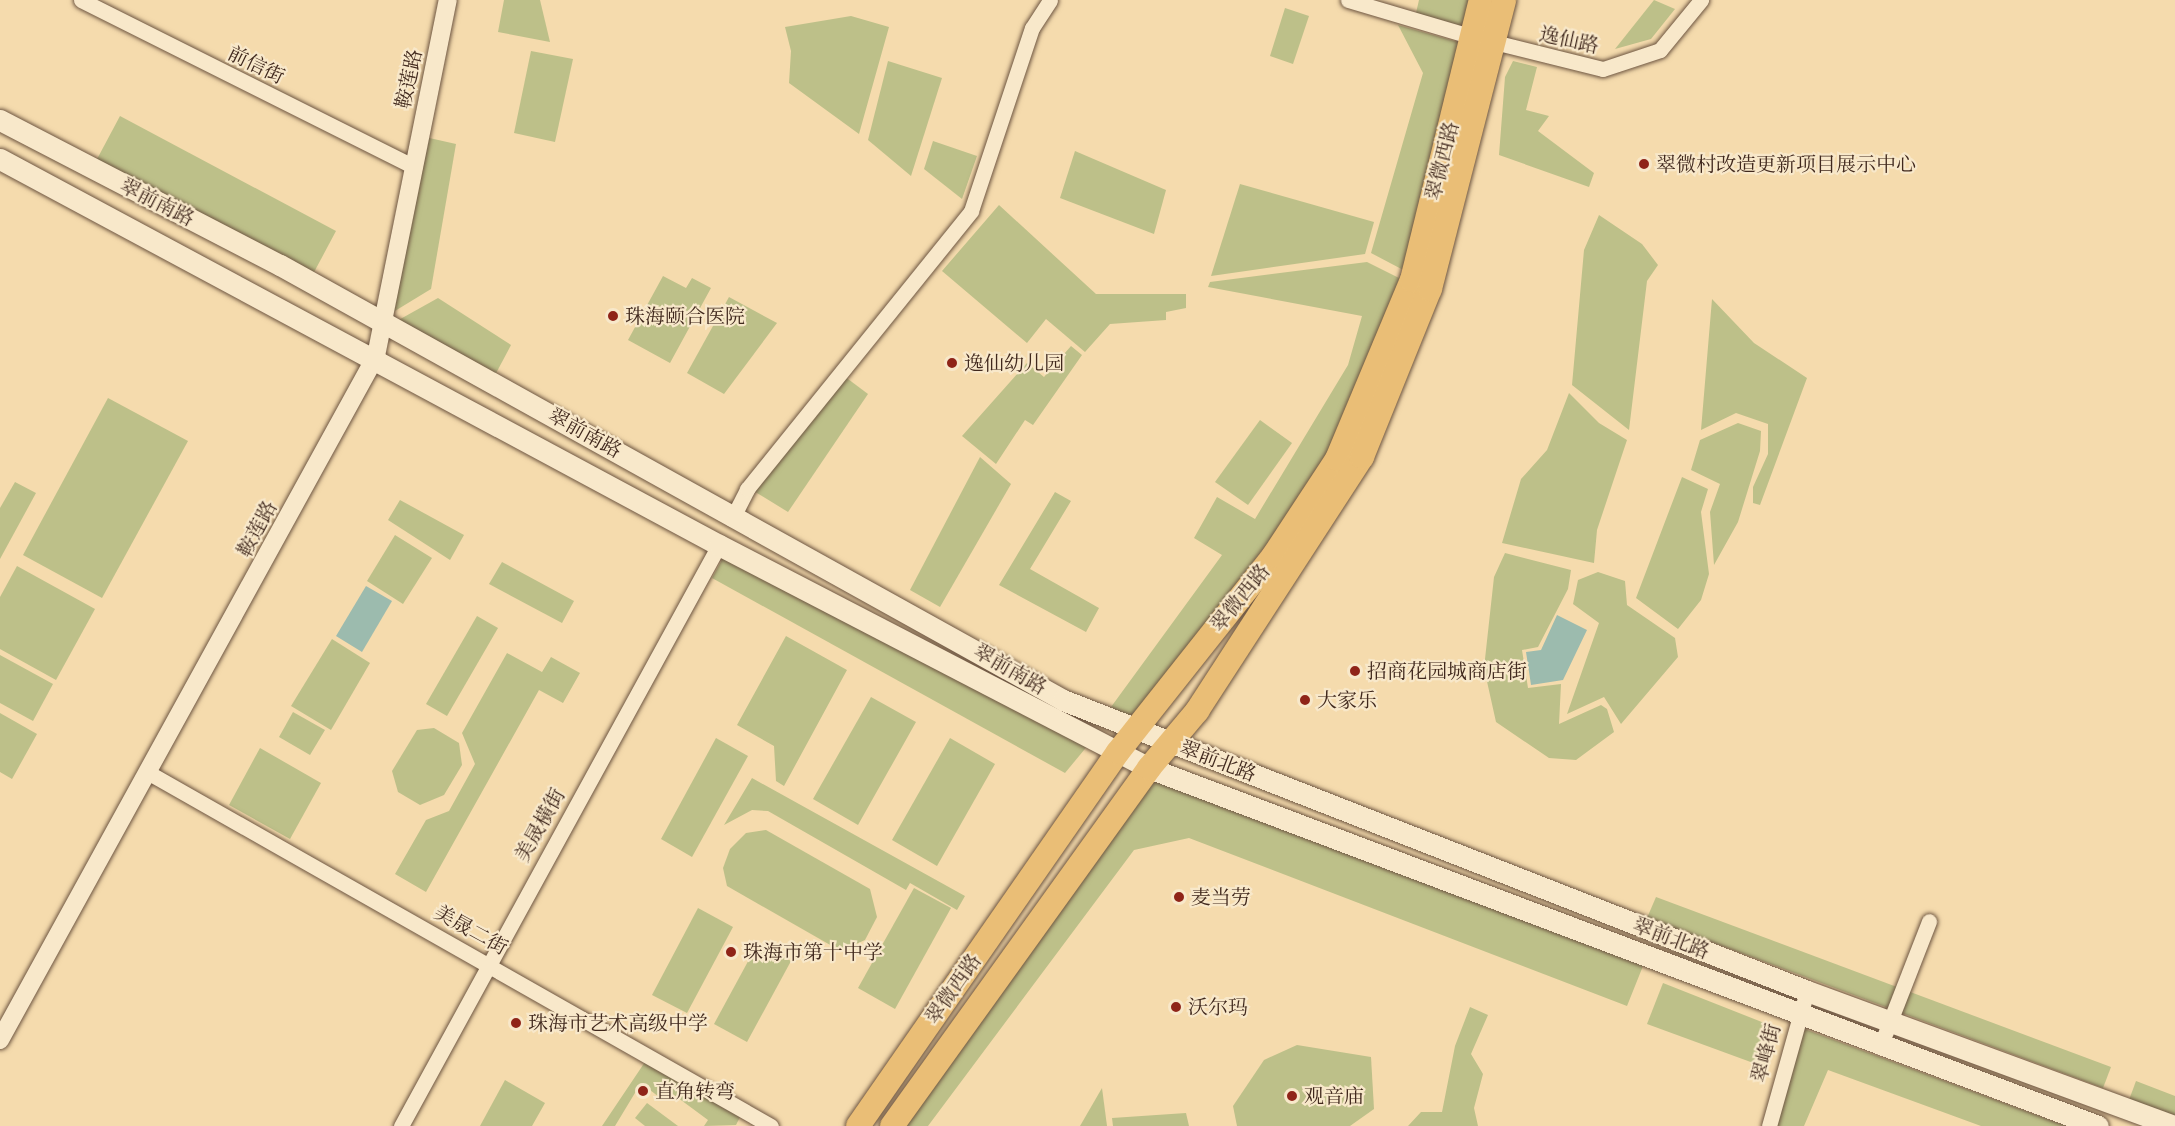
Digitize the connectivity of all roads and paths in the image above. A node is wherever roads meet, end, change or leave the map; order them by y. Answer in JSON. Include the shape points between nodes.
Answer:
{"nodes":[{"id":1,"x":81,"y":0,"type":"edge"},
{"id":2,"x":448,"y":0,"type":"edge"},
{"id":3,"x":1050,"y":0,"type":"edge"},
{"id":4,"x":1348,"y":0,"type":"edge"},
{"id":5,"x":1481,"y":0,"type":"edge"},
{"id":6,"x":1504,"y":0,"type":"edge"},
{"id":7,"x":1701,"y":0,"type":"edge"},
{"id":8,"x":1484,"y":39,"type":"junction"},
{"id":9,"x":0,"y":120,"type":"edge"},
{"id":10,"x":0,"y":159,"type":"edge"},
{"id":11,"x":414,"y":167,"type":"junction"},
{"id":12,"x":384,"y":324,"type":"junction"},
{"id":13,"x":376,"y":357,"type":"junction"},
{"id":14,"x":732,"y":519,"type":"junction"},
{"id":15,"x":719,"y":546,"type":"junction"},
{"id":16,"x":1208,"y":639,"type":"junction"},
{"id":17,"x":1234,"y":656,"type":"junction"},
{"id":18,"x":1138,"y":725,"type":"junction"},
{"id":19,"x":1171,"y":742,"type":"junction"},
{"id":20,"x":1118,"y":752,"type":"junction"},
{"id":21,"x":1149,"y":768,"type":"junction"},
{"id":22,"x":150,"y":773,"type":"junction"},
{"id":23,"x":1929,"y":921,"type":"dead end"},
{"id":24,"x":489,"y":963,"type":"junction"},
{"id":25,"x":1807,"y":991,"type":"junction"},
{"id":26,"x":1797,"y":1016,"type":"junction"},
{"id":27,"x":1890,"y":1021,"type":"junction"},
{"id":28,"x":0,"y":1040,"type":"edge"},
{"id":29,"x":1880,"y":1047,"type":"junction"},
{"id":30,"x":401,"y":1126,"type":"edge"},
{"id":31,"x":771,"y":1126,"type":"edge"},
{"id":32,"x":858,"y":1126,"type":"edge"},
{"id":33,"x":892,"y":1126,"type":"edge"},
{"id":34,"x":1769,"y":1126,"type":"edge"},
{"id":35,"x":2098,"y":1126,"type":"edge"},
{"id":36,"x":2174,"y":1126,"type":"edge"}],
"edges":[{"from":1,"to":11,"type":"street","name":"前信街"},
{"from":2,"to":11,"type":"street","name":"鞍莲路"},
{"from":3,"to":14,"type":"street","via":[[1032,28],[971,210],[747,489]]},
{"from":4,"to":8,"type":"street","name":"逸仙路"},
{"from":5,"to":8,"type":"main road","name":"翠微西路"},
{"from":6,"to":8,"type":"main road","name":"翠微西路"},
{"from":7,"to":8,"type":"street","name":"逸仙路","via":[[1660,50],[1603,69]]},
{"from":8,"to":16,"type":"main road","name":"翠微西路","via":[[1397,326],[1337,459],[1274,555]]},
{"from":8,"to":17,"type":"main road","name":"翠微西路","via":[[1430,289],[1366,447]]},
{"from":9,"to":12,"type":"main road","name":"翠前南路"},
{"from":10,"to":13,"type":"main road","name":"翠前南路"},
{"from":11,"to":12,"type":"street","name":"鞍莲路"},
{"from":12,"to":13,"type":"street","name":"鞍莲路"},
{"from":12,"to":14,"type":"main road","name":"翠前南路"},
{"from":13,"to":15,"type":"main road","name":"翠前南路"},
{"from":13,"to":22,"type":"street","name":"鞍莲路"},
{"from":14,"to":18,"type":"main road","name":"翠前南路","via":[[1063,700]]},
{"from":15,"to":20,"type":"main road","name":"翠前南路"},
{"from":15,"to":24,"type":"street","name":"美晟橫街"},
{"from":16,"to":17,"type":"main road"},
{"from":16,"to":18,"type":"main road","name":"翠微西路"},
{"from":17,"to":19,"type":"main road","name":"翠微西路"},
{"from":18,"to":19,"type":"main road","name":"翠前南路"},
{"from":18,"to":20,"type":"main road","name":"翠微西路"},
{"from":19,"to":21,"type":"main road","name":"翠微西路"},
{"from":19,"to":25,"type":"main road","name":"翠前北路"},
{"from":20,"to":21,"type":"main road","name":"翠前南路"},
{"from":20,"to":32,"type":"main road","name":"翠微西路"},
{"from":21,"to":26,"type":"main road","name":"翠前北路"},
{"from":21,"to":33,"type":"main road","name":"翠微西路"},
{"from":22,"to":24,"type":"street","name":"美晟二街"},
{"from":22,"to":28,"type":"street","name":"鞍莲路"},
{"from":23,"to":27,"type":"street"},
{"from":24,"to":30,"type":"street","name":"美晟橫街"},
{"from":24,"to":31,"type":"street","name":"美晟二街"},
{"from":25,"to":26,"type":"street","name":"翠峰街"},
{"from":25,"to":27,"type":"main road","name":"翠前北路"},
{"from":26,"to":29,"type":"main road","name":"翠前北路"},
{"from":26,"to":34,"type":"street","name":"翠峰街"},
{"from":27,"to":29,"type":"street"},
{"from":27,"to":36,"type":"main road","name":"翠前北路"},
{"from":29,"to":35,"type":"main road","name":"翠前北路"}]}
